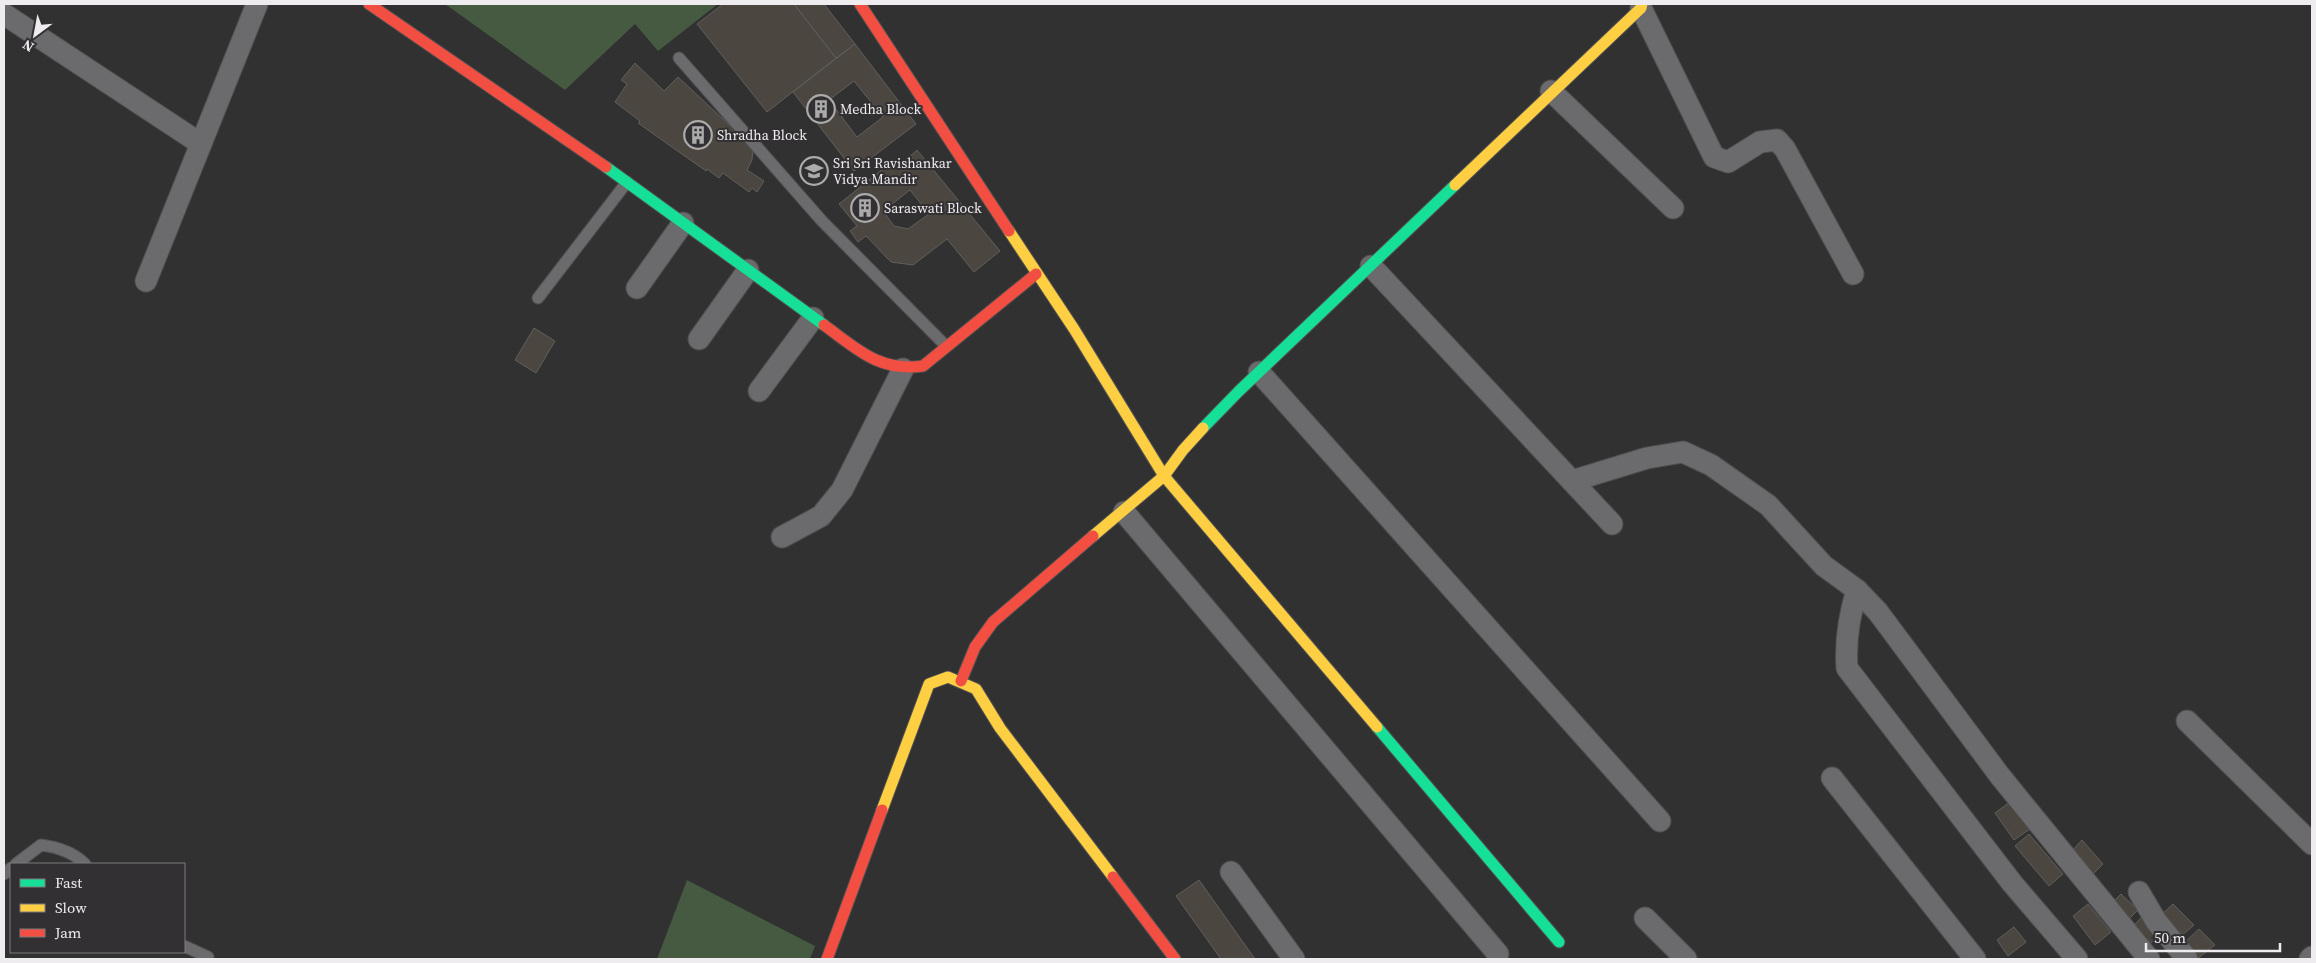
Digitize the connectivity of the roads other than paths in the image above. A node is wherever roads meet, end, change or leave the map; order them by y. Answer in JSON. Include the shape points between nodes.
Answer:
{"nodes":[{"id":1,"x":257,"y":4,"type":"edge"},
{"id":2,"x":369,"y":4,"type":"edge"},
{"id":3,"x":860,"y":4,"type":"edge"},
{"id":4,"x":1641,"y":6,"type":"edge"},
{"id":5,"x":4,"y":14,"type":"edge"},
{"id":6,"x":679,"y":58,"type":"dead end"},
{"id":7,"x":1552,"y":91,"type":"junction"},
{"id":8,"x":201,"y":144,"type":"junction"},
{"id":9,"x":627,"y":182,"type":"junction"},
{"id":10,"x":1674,"y":208,"type":"dead end"},
{"id":11,"x":682,"y":223,"type":"junction"},
{"id":12,"x":1371,"y":266,"type":"junction"},
{"id":13,"x":748,"y":270,"type":"junction"},
{"id":14,"x":1036,"y":274,"type":"junction"},
{"id":15,"x":1852,"y":274,"type":"dead end"},
{"id":16,"x":146,"y":281,"type":"dead end"},
{"id":17,"x":636,"y":288,"type":"dead end"},
{"id":18,"x":538,"y":298,"type":"dead end"},
{"id":19,"x":813,"y":318,"type":"junction"},
{"id":20,"x":699,"y":339,"type":"dead end"},
{"id":21,"x":946,"y":346,"type":"junction"},
{"id":22,"x":903,"y":369,"type":"junction"},
{"id":23,"x":1259,"y":372,"type":"junction"},
{"id":24,"x":759,"y":390,"type":"dead end"},
{"id":25,"x":1164,"y":476,"type":"junction"},
{"id":26,"x":1572,"y":481,"type":"junction"},
{"id":27,"x":1124,"y":512,"type":"junction"},
{"id":28,"x":1612,"y":524,"type":"dead end"},
{"id":29,"x":782,"y":537,"type":"dead end"},
{"id":30,"x":1857,"y":590,"type":"junction"},
{"id":31,"x":961,"y":681,"type":"junction"},
{"id":32,"x":2186,"y":721,"type":"dead end"},
{"id":33,"x":1832,"y":778,"type":"dead end"},
{"id":34,"x":1660,"y":821,"type":"dead end"},
{"id":35,"x":2312,"y":844,"type":"edge"},
{"id":36,"x":17,"y":863,"type":"edge"},
{"id":37,"x":84,"y":863,"type":"edge"},
{"id":38,"x":1231,"y":872,"type":"dead end"},
{"id":39,"x":2139,"y":892,"type":"dead end"},
{"id":40,"x":1645,"y":918,"type":"dead end"},
{"id":41,"x":1559,"y":942,"type":"dead end"},
{"id":42,"x":185,"y":946,"type":"edge"},
{"id":43,"x":1498,"y":954,"type":"dead end"},
{"id":44,"x":208,"y":957,"type":"dead end"},
{"id":45,"x":828,"y":959,"type":"edge"},
{"id":46,"x":1176,"y":959,"type":"edge"},
{"id":47,"x":1294,"y":959,"type":"edge"},
{"id":48,"x":1686,"y":959,"type":"edge"},
{"id":49,"x":1976,"y":959,"type":"edge"},
{"id":50,"x":2076,"y":959,"type":"edge"},
{"id":51,"x":2149,"y":959,"type":"edge"},
{"id":52,"x":2187,"y":959,"type":"edge"}],
"edges":[{"from":1,"to":8,"type":"street"},
{"from":2,"to":9,"type":"street"},
{"from":3,"to":14,"type":"street"},
{"from":4,"to":7,"type":"street"},
{"from":4,"to":15,"type":"street","via":[[1714,157],[1728,162],[1760,142],[1777,140],[1785,149]]},
{"from":5,"to":8,"type":"street"},
{"from":6,"to":21,"type":"lane","via":[[822,221]]},
{"from":7,"to":10,"type":"street"},
{"from":7,"to":12,"type":"street"},
{"from":8,"to":16,"type":"street"},
{"from":9,"to":11,"type":"street"},
{"from":9,"to":18,"type":"lane"},
{"from":11,"to":13,"type":"street"},
{"from":11,"to":17,"type":"street"},
{"from":12,"to":23,"type":"street"},
{"from":12,"to":26,"type":"street"},
{"from":13,"to":19,"type":"street"},
{"from":13,"to":20,"type":"street"},
{"from":14,"to":21,"type":"street"},
{"from":14,"to":25,"type":"street","via":[[1074,329]]},
{"from":19,"to":22,"type":"street","via":[[886,367]]},
{"from":19,"to":24,"type":"street"},
{"from":21,"to":22,"type":"street","via":[[923,366]]},
{"from":22,"to":29,"type":"street","via":[[842,490],[821,516]]},
{"from":23,"to":25,"type":"street","via":[[1183,450]]},
{"from":23,"to":34,"type":"street"},
{"from":25,"to":27,"type":"street"},
{"from":25,"to":41,"type":"street"},
{"from":26,"to":28,"type":"street"},
{"from":26,"to":30,"type":"street","via":[[1648,458],[1682,452],[1711,465],[1768,505],[1824,566]]},
{"from":27,"to":31,"type":"street","via":[[993,622],[975,647]]},
{"from":27,"to":43,"type":"street"},
{"from":30,"to":50,"type":"street","via":[[1845,647],[1847,668],[2012,883]]},
{"from":30,"to":51,"type":"street","via":[[1878,612],[2000,776]]},
{"from":31,"to":45,"type":"street","via":[[948,677],[929,684]]},
{"from":31,"to":46,"type":"street","via":[[976,689],[1000,728]]},
{"from":32,"to":35,"type":"street"},
{"from":33,"to":49,"type":"street"},
{"from":36,"to":37,"type":"lane","via":[[41,845],[56,847]]},
{"from":38,"to":47,"type":"street"},
{"from":39,"to":52,"type":"street","via":[[2156,921]]},
{"from":40,"to":48,"type":"street"},
{"from":42,"to":44,"type":"lane"}]}
